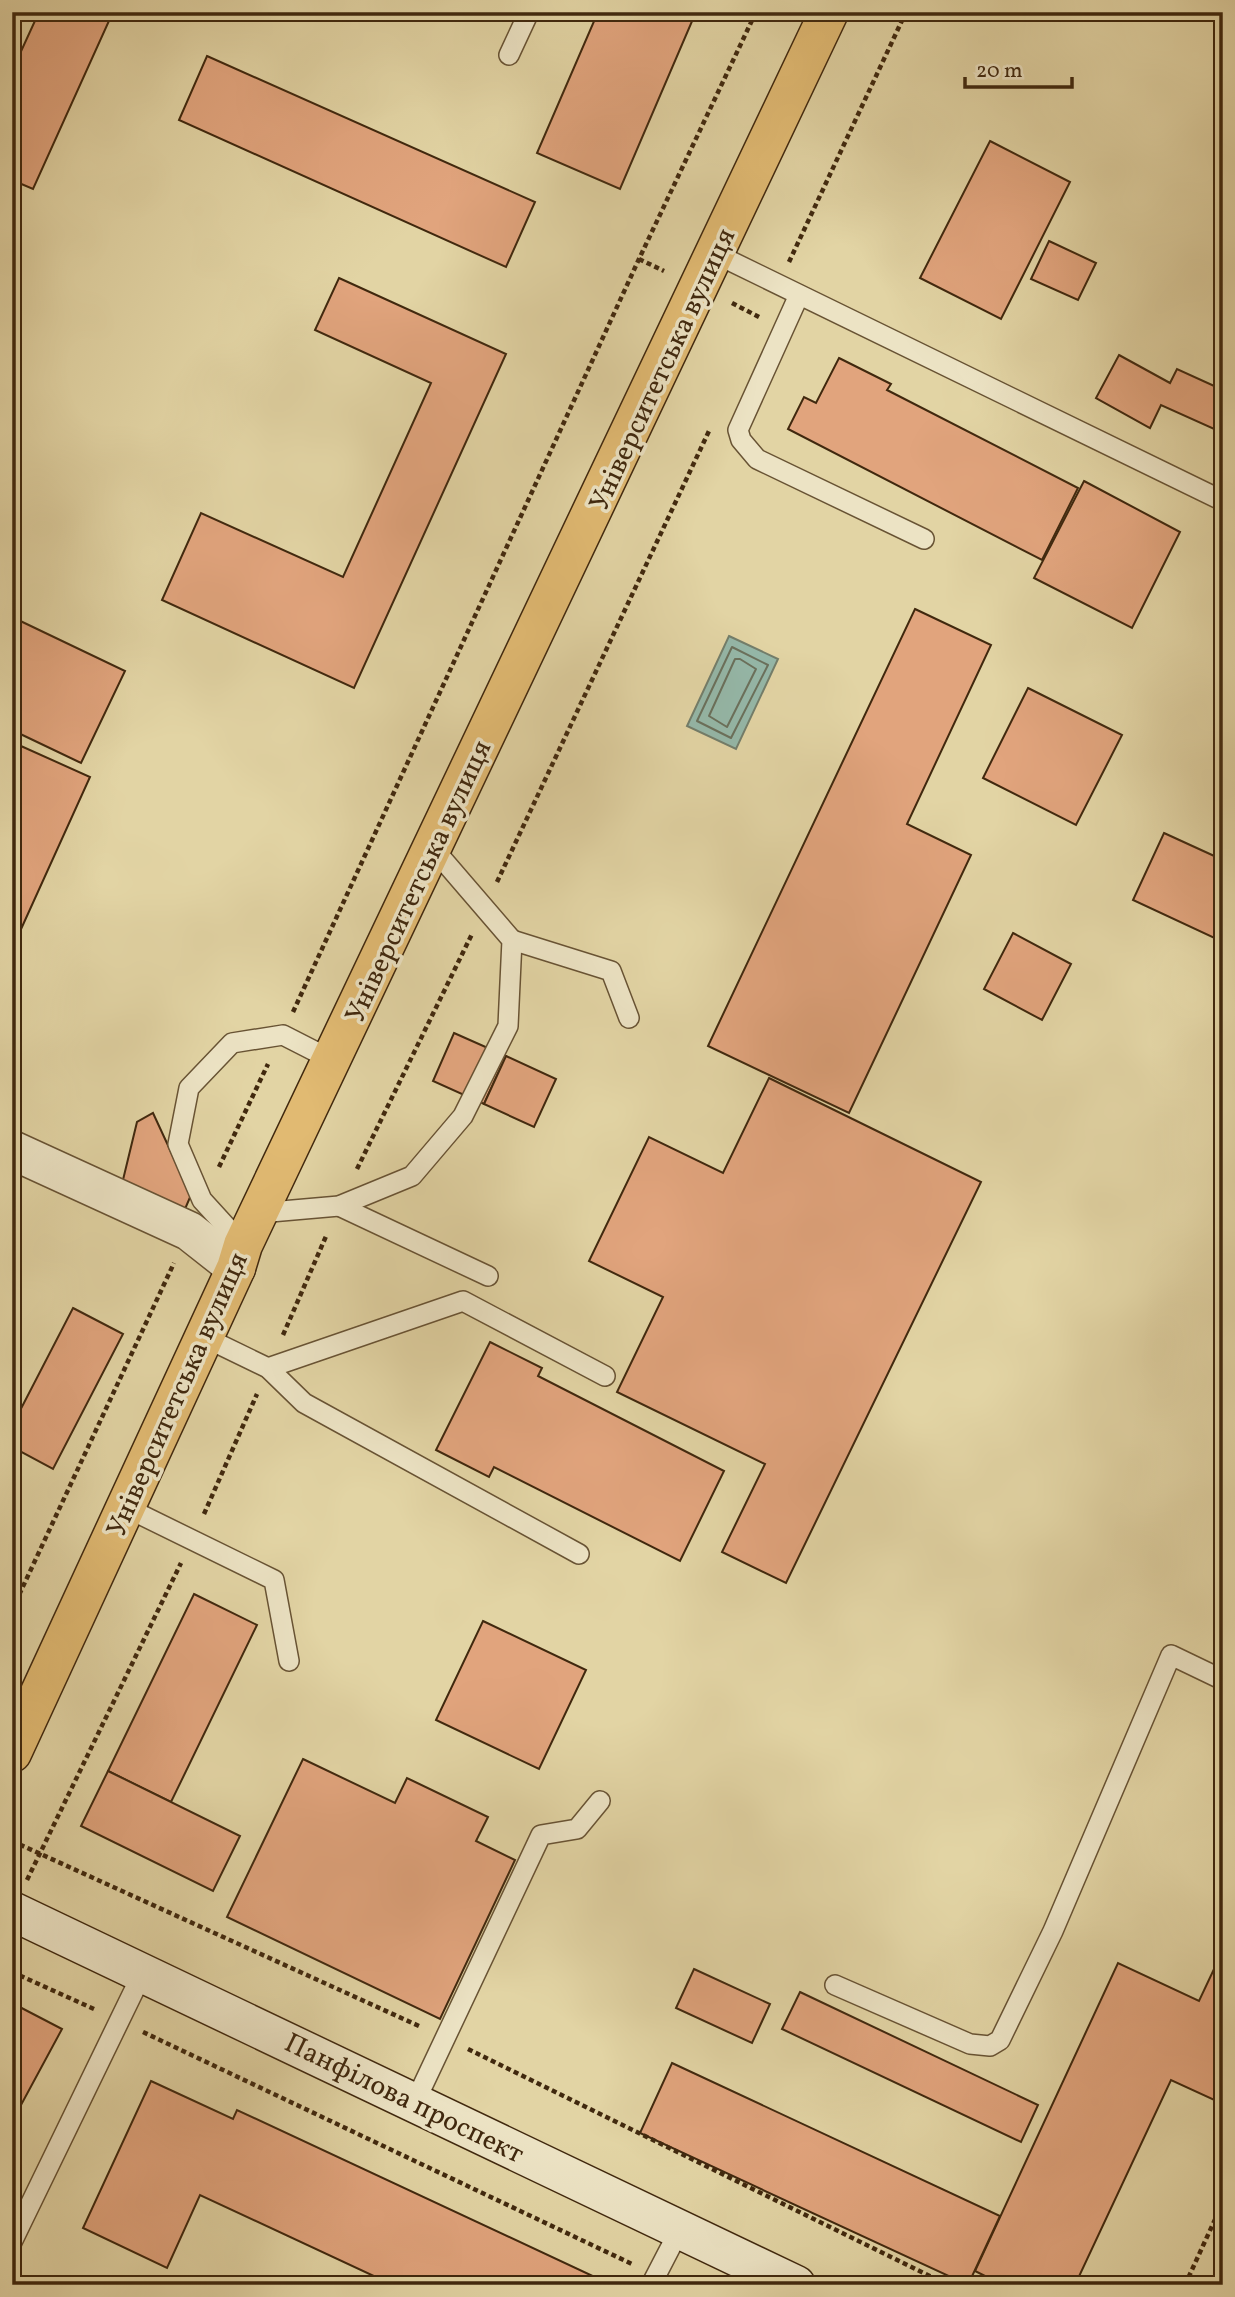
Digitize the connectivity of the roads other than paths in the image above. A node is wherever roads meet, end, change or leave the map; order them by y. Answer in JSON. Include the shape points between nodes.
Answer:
{"nodes":[{"id":1,"x":528,"y":12,"type":"edge"},
{"id":2,"x":829,"y":12,"type":"edge"},
{"id":3,"x":509,"y":55,"type":"dead end"},
{"id":4,"x":716,"y":254,"type":"junction"},
{"id":5,"x":799,"y":295,"type":"junction"},
{"id":6,"x":1223,"y":501,"type":"edge"},
{"id":7,"x":924,"y":539,"type":"dead end"},
{"id":8,"x":432,"y":847,"type":"junction"},
{"id":9,"x":512,"y":940,"type":"junction"},
{"id":10,"x":629,"y":1018,"type":"dead end"},
{"id":11,"x":332,"y":1060,"type":"junction"},
{"id":12,"x":12,"y":1150,"type":"edge"},
{"id":13,"x":339,"y":1206,"type":"junction"},
{"id":14,"x":196,"y":1215,"type":"junction"},
{"id":15,"x":246,"y":1242,"type":"junction"},
{"id":16,"x":488,"y":1276,"type":"dead end"},
{"id":17,"x":202,"y":1336,"type":"junction"},
{"id":18,"x":268,"y":1368,"type":"junction"},
{"id":19,"x":605,"y":1376,"type":"dead end"},
{"id":20,"x":125,"y":1507,"type":"junction"},
{"id":21,"x":579,"y":1554,"type":"dead end"},
{"id":22,"x":289,"y":1661,"type":"dead end"},
{"id":23,"x":1223,"y":1679,"type":"edge"},
{"id":24,"x":12,"y":1753,"type":"edge"},
{"id":25,"x":600,"y":1801,"type":"dead end"},
{"id":26,"x":13,"y":1912,"type":"edge"},
{"id":27,"x":143,"y":1972,"type":"junction"},
{"id":28,"x":835,"y":1985,"type":"dead end"},
{"id":29,"x":415,"y":2102,"type":"junction"},
{"id":30,"x":680,"y":2229,"type":"junction"},
{"id":31,"x":12,"y":2242,"type":"edge"},
{"id":32,"x":653,"y":2280,"type":"edge"},
{"id":33,"x":796,"y":2285,"type":"edge"}],
"edges":[{"from":1,"to":3,"type":"lane"},
{"from":2,"to":4,"type":"main road","name":"Університетська вулиця"},
{"from":4,"to":5,"type":"lane"},
{"from":4,"to":8,"type":"main road","name":"Університетська вулиця"},
{"from":5,"to":6,"type":"lane"},
{"from":5,"to":7,"type":"lane","via":[[738,430],[741,440],[757,459]]},
{"from":8,"to":9,"type":"lane"},
{"from":8,"to":11,"type":"main road","name":"Університетська вулиця"},
{"from":9,"to":10,"type":"lane","via":[[611,971]]},
{"from":9,"to":13,"type":"lane","via":[[508,1026],[463,1116],[412,1176]]},
{"from":11,"to":14,"type":"lane","via":[[283,1035],[232,1043],[190,1088],[178,1144]]},
{"from":11,"to":15,"type":"main road","name":"Університетська вулиця"},
{"from":12,"to":14,"type":"main road"},
{"from":13,"to":15,"type":"lane"},
{"from":13,"to":16,"type":"lane"},
{"from":14,"to":15,"type":"main road"},
{"from":15,"to":17,"type":"main road","name":"Університетська вулиця"},
{"from":17,"to":18,"type":"lane"},
{"from":17,"to":20,"type":"main road","name":"Університетська вулиця"},
{"from":18,"to":19,"type":"lane","via":[[463,1301]]},
{"from":18,"to":21,"type":"lane","via":[[300,1411]]},
{"from":20,"to":22,"type":"lane","via":[[274,1580]]},
{"from":20,"to":24,"type":"main road","name":"Університетська вулиця"},
{"from":23,"to":28,"type":"lane","via":[[1171,1655],[1053,1931],[1000,2040],[990,2046],[970,2044]]},
{"from":25,"to":29,"type":"lane","via":[[577,1829],[541,1835]]},
{"from":26,"to":27,"type":"main road","name":"Панфілова проспект"},
{"from":27,"to":29,"type":"main road","name":"Панфілова проспект"},
{"from":27,"to":31,"type":"lane"},
{"from":29,"to":30,"type":"main road","name":"Панфілова проспект"},
{"from":30,"to":32,"type":"lane"},
{"from":30,"to":33,"type":"main road","name":"Панфілова проспект"}]}
